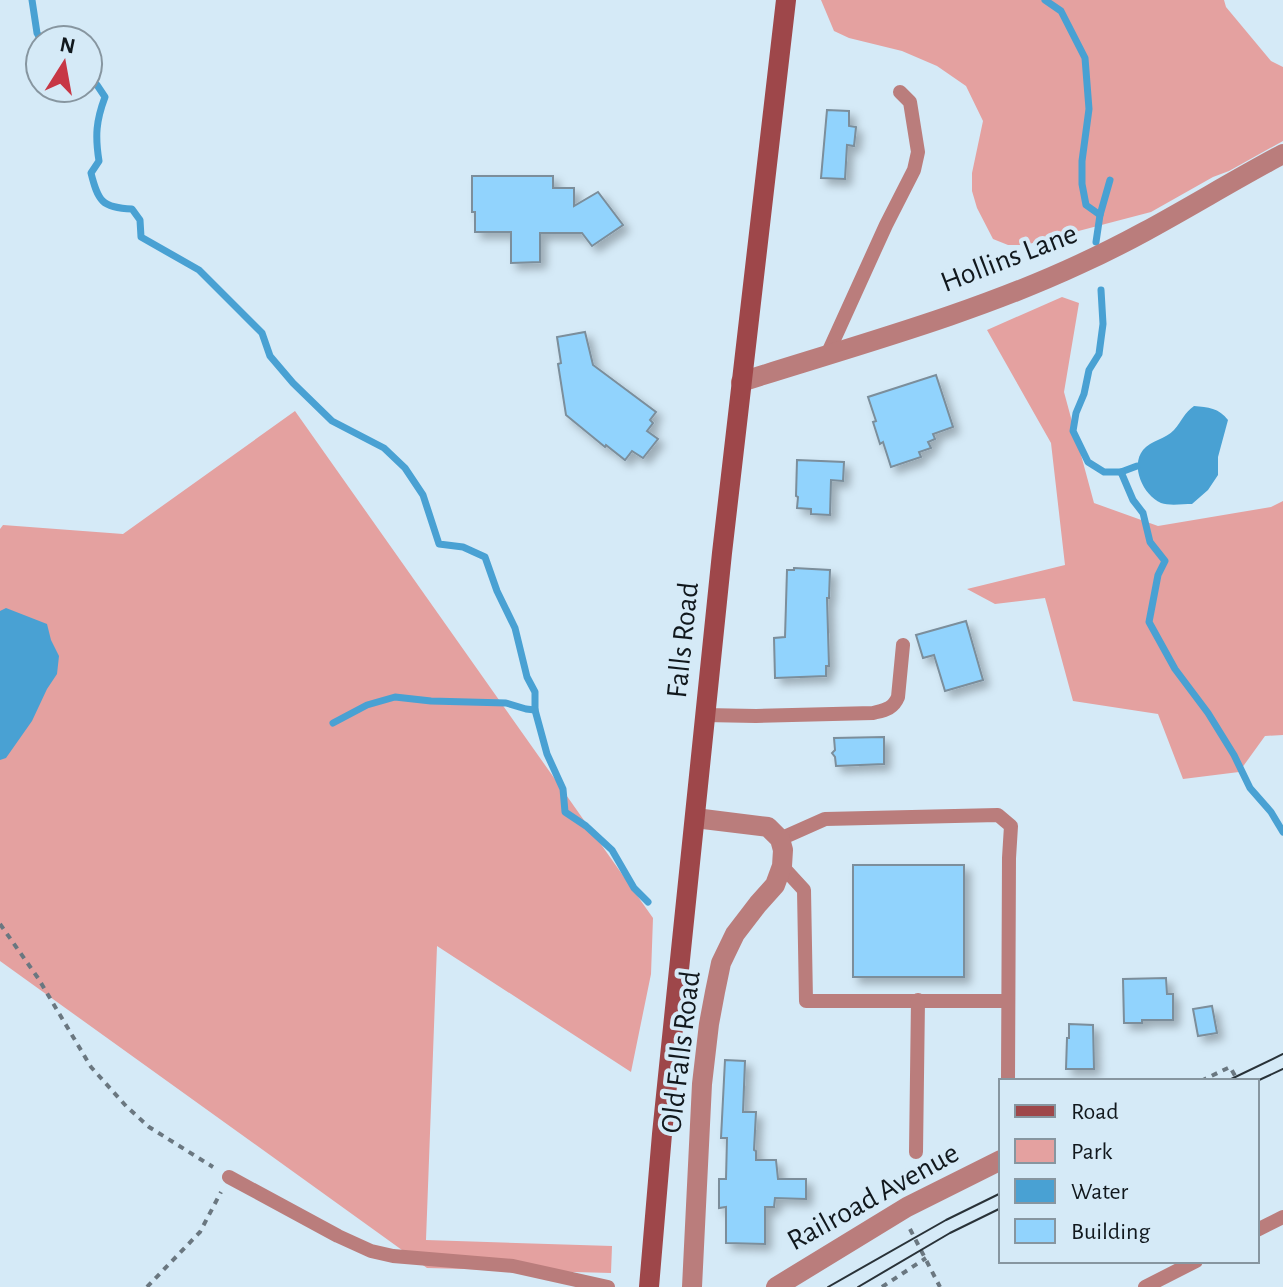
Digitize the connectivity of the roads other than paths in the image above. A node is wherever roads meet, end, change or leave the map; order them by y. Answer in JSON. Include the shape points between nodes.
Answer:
{"nodes":[{"id":1,"x":786,"y":0,"type":"edge"},
{"id":2,"x":900,"y":92,"type":"dead end"},
{"id":3,"x":1283,"y":154,"type":"edge"},
{"id":4,"x":827,"y":355,"type":"junction"},
{"id":5,"x":741,"y":382,"type":"junction"},
{"id":6,"x":903,"y":645,"type":"dead end"},
{"id":7,"x":705,"y":715,"type":"junction"},
{"id":8,"x":695,"y":818,"type":"junction"},
{"id":9,"x":780,"y":839,"type":"junction"},
{"id":10,"x":782,"y":866,"type":"junction"},
{"id":11,"x":918,"y":1000,"type":"junction"},
{"id":12,"x":1008,"y":1001,"type":"junction"},
{"id":13,"x":1008,"y":1079,"type":"edge"},
{"id":14,"x":916,"y":1152,"type":"dead end"},
{"id":15,"x":999,"y":1161,"type":"edge"},
{"id":16,"x":229,"y":1177,"type":"road end"},
{"id":17,"x":1283,"y":1217,"type":"edge"},
{"id":18,"x":1259,"y":1229,"type":"edge"},
{"id":19,"x":1192,"y":1263,"type":"edge"},
{"id":20,"x":608,"y":1287,"type":"edge"},
{"id":21,"x":649,"y":1287,"type":"edge"},
{"id":22,"x":692,"y":1287,"type":"edge"},
{"id":23,"x":776,"y":1287,"type":"edge"},
{"id":24,"x":1145,"y":1287,"type":"edge"}],
"edges":[{"from":1,"to":5,"type":"main road","name":"Falls Road"},
{"from":2,"to":4,"type":"lane","via":[[910,102],[918,152],[914,170]]},
{"from":3,"to":4,"type":"street","name":"Hollins Lane","via":[[1080,265]]},
{"from":4,"to":5,"type":"street","name":"Hollins Lane"},
{"from":5,"to":7,"type":"main road","name":"Falls Road"},
{"from":6,"to":7,"type":"lane","via":[[898,697],[886,710]]},
{"from":7,"to":8,"type":"main road","name":"Falls Road"},
{"from":8,"to":9,"type":"street","via":[[760,825]]},
{"from":8,"to":21,"type":"main road","name":"Falls Road"},
{"from":9,"to":10,"type":"street"},
{"from":9,"to":12,"type":"lane","via":[[825,819],[998,815],[1011,826]]},
{"from":10,"to":11,"type":"lane","via":[[804,890],[806,1001]]},
{"from":10,"to":22,"type":"street","name":"Old Falls Road","via":[[775,885],[735,934],[721,963],[702,1084]]},
{"from":11,"to":12,"type":"lane"},
{"from":11,"to":14,"type":"lane"},
{"from":12,"to":13,"type":"lane"},
{"from":15,"to":23,"type":"street","name":"Railroad Avenue","via":[[907,1207]]},
{"from":16,"to":20,"type":"lane","via":[[371,1251],[513,1266]]},
{"from":17,"to":18,"type":"lane"},
{"from":19,"to":24,"type":"lane"}]}
